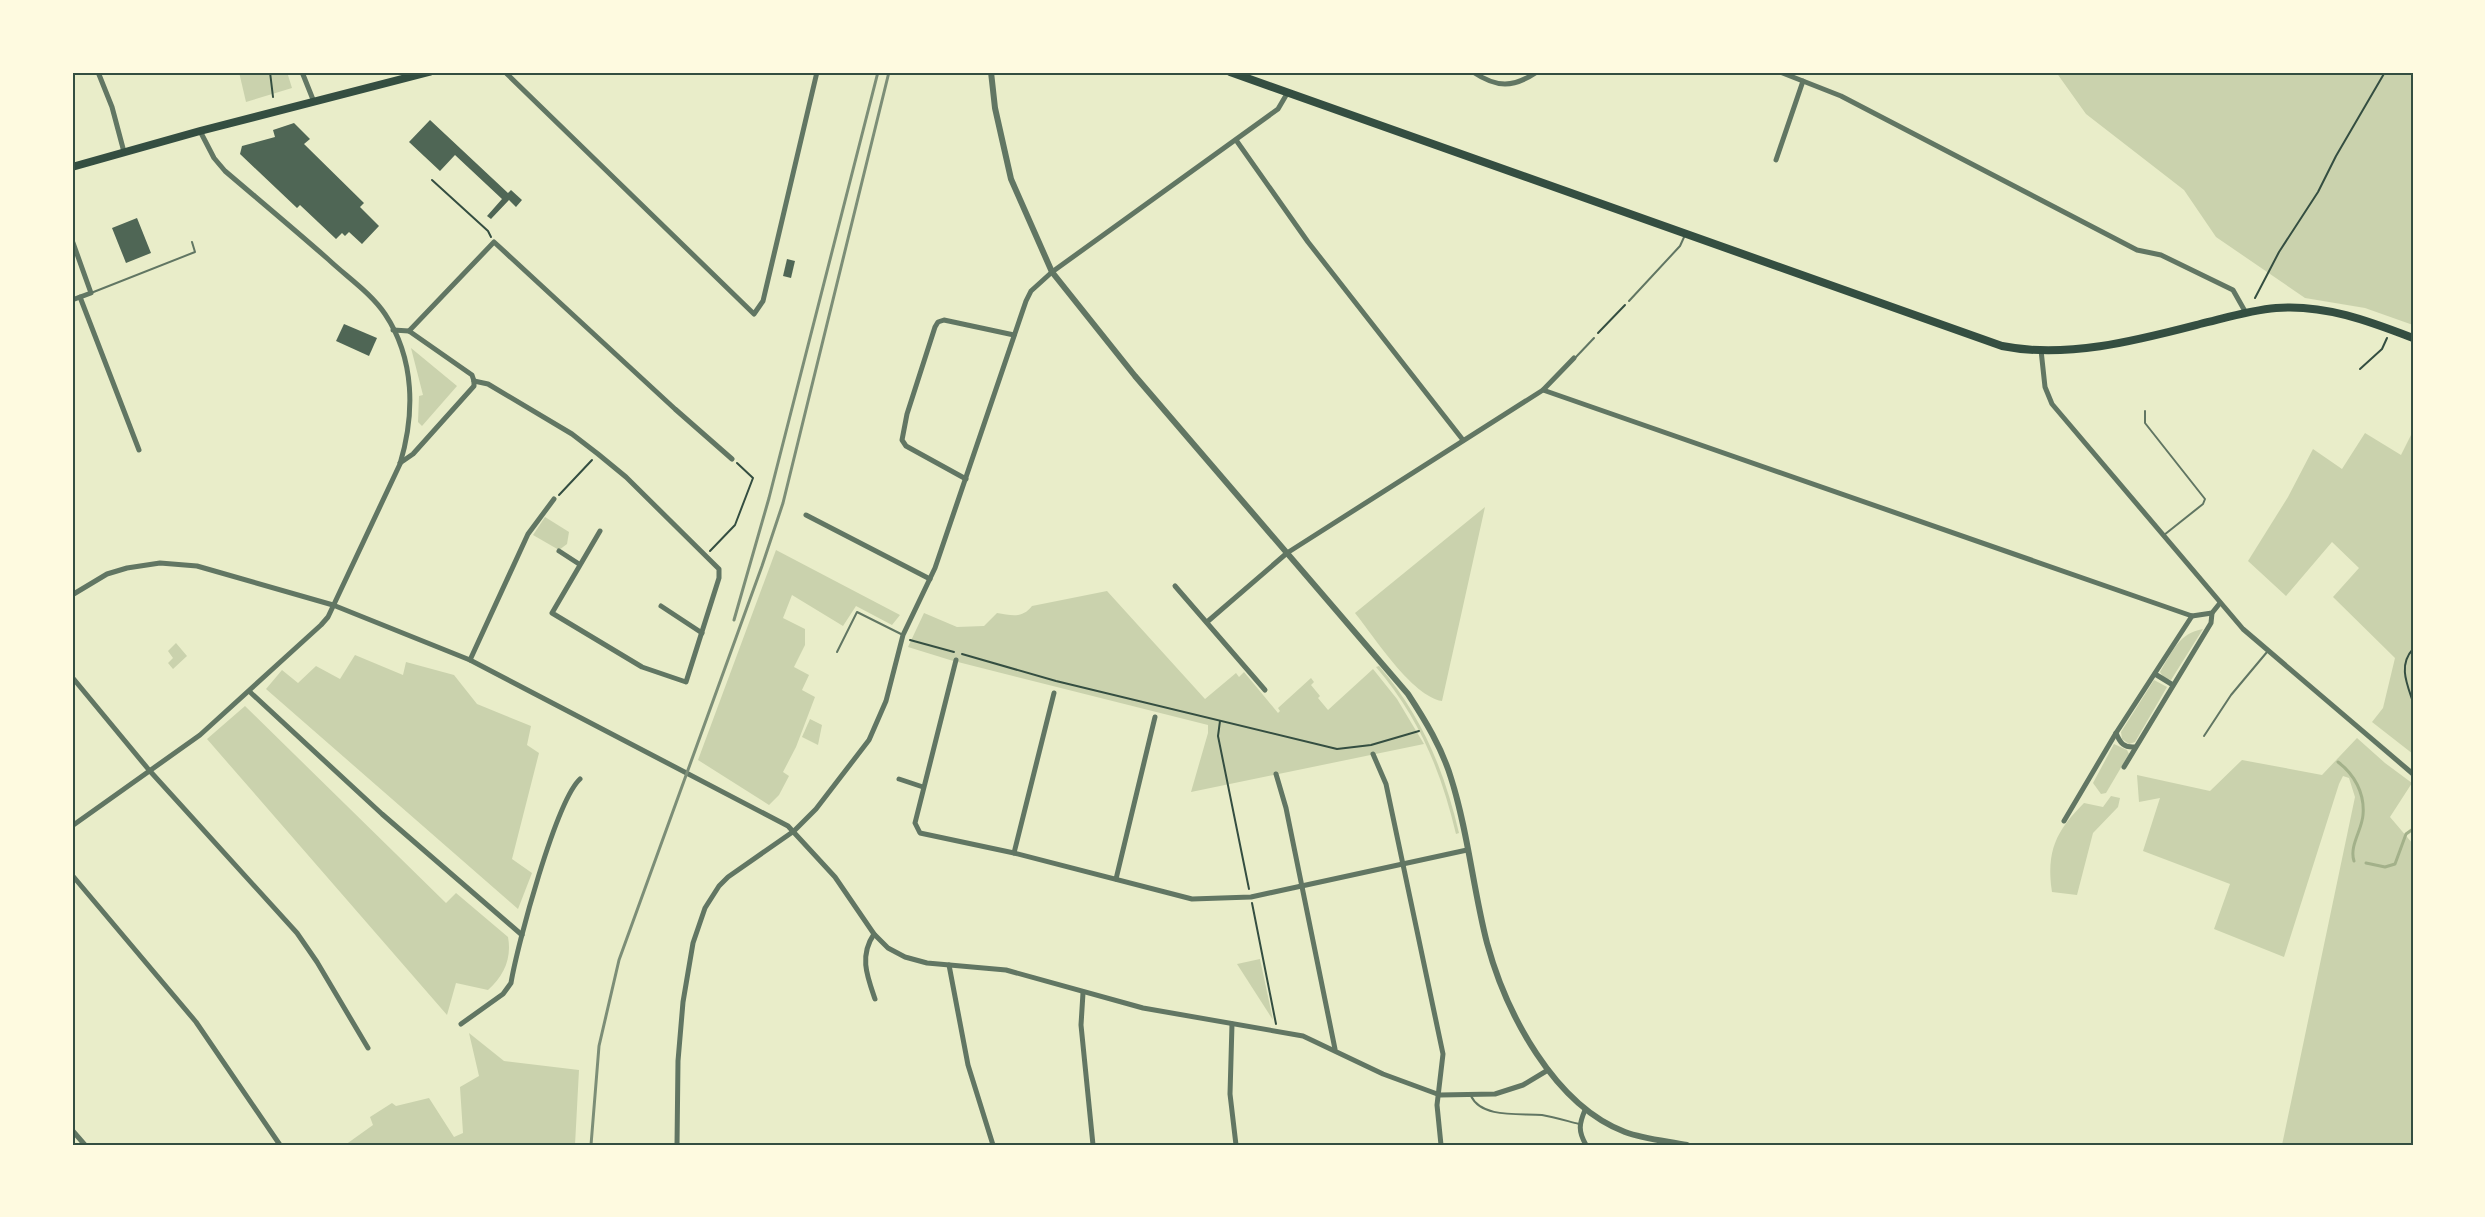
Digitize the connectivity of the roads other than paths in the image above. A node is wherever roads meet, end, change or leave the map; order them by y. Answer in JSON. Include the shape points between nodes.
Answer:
{"nodes":[{"id":1,"x":98,"y":72,"type":"edge"},
{"id":2,"x":302,"y":72,"type":"edge"},
{"id":3,"x":429,"y":72,"type":"edge"},
{"id":4,"x":505,"y":72,"type":"edge"},
{"id":5,"x":816,"y":72,"type":"edge"},
{"id":6,"x":991,"y":72,"type":"edge"},
{"id":7,"x":1230,"y":72,"type":"edge"},
{"id":8,"x":1473,"y":72,"type":"edge"},
{"id":9,"x":1537,"y":72,"type":"edge"},
{"id":10,"x":1783,"y":72,"type":"edge"},
{"id":11,"x":1803,"y":81,"type":"junction"},
{"id":12,"x":1288,"y":92,"type":"junction"},
{"id":13,"x":314,"y":102,"type":"junction"},
{"id":14,"x":200,"y":131,"type":"junction"},
{"id":15,"x":1236,"y":140,"type":"junction"},
{"id":16,"x":124,"y":152,"type":"junction"},
{"id":17,"x":1776,"y":160,"type":"dead end"},
{"id":18,"x":72,"y":167,"type":"edge"},
{"id":19,"x":1685,"y":234,"type":"junction"},
{"id":20,"x":72,"y":240,"type":"edge"},
{"id":21,"x":192,"y":242,"type":"dead end"},
{"id":22,"x":1052,"y":272,"type":"junction"},
{"id":23,"x":91,"y":292,"type":"junction"},
{"id":24,"x":80,"y":297,"type":"junction"},
{"id":25,"x":72,"y":300,"type":"edge"},
{"id":26,"x":1629,"y":301,"type":"road end"},
{"id":27,"x":2246,"y":313,"type":"junction"},
{"id":28,"x":393,"y":330,"type":"junction"},
{"id":29,"x":409,"y":331,"type":"junction"},
{"id":30,"x":1014,"y":335,"type":"junction"},
{"id":31,"x":1594,"y":338,"type":"road end"},
{"id":32,"x":2413,"y":338,"type":"edge"},
{"id":33,"x":2041,"y":350,"type":"junction"},
{"id":34,"x":1574,"y":358,"type":"joint"},
{"id":35,"x":474,"y":381,"type":"junction"},
{"id":36,"x":1543,"y":390,"type":"junction"},
{"id":37,"x":2145,"y":411,"type":"dead end"},
{"id":38,"x":1463,"y":440,"type":"junction"},
{"id":39,"x":139,"y":450,"type":"dead end"},
{"id":40,"x":732,"y":459,"type":"road end"},
{"id":41,"x":400,"y":464,"type":"junction"},
{"id":42,"x":966,"y":479,"type":"junction"},
{"id":43,"x":554,"y":499,"type":"road end"},
{"id":44,"x":806,"y":514,"type":"dead end"},
{"id":45,"x":600,"y":531,"type":"dead end"},
{"id":46,"x":2164,"y":535,"type":"junction"},
{"id":47,"x":559,"y":551,"type":"dead end"},
{"id":48,"x":1287,"y":553,"type":"junction"},
{"id":49,"x":579,"y":564,"type":"junction"},
{"id":50,"x":930,"y":579,"type":"junction"},
{"id":51,"x":1175,"y":586,"type":"dead end"},
{"id":52,"x":72,"y":595,"type":"edge"},
{"id":53,"x":2220,"y":603,"type":"junction"},
{"id":54,"x":333,"y":605,"type":"junction"},
{"id":55,"x":661,"y":606,"type":"dead end"},
{"id":56,"x":2212,"y":613,"type":"junction"},
{"id":57,"x":2192,"y":616,"type":"junction"},
{"id":58,"x":1207,"y":622,"type":"junction"},
{"id":59,"x":702,"y":633,"type":"junction"},
{"id":60,"x":903,"y":635,"type":"junction"},
{"id":61,"x":2268,"y":651,"type":"junction"},
{"id":62,"x":837,"y":652,"type":"dead end"},
{"id":63,"x":470,"y":660,"type":"junction"},
{"id":64,"x":956,"y":660,"type":"dead end"},
{"id":65,"x":2155,"y":674,"type":"junction"},
{"id":66,"x":72,"y":677,"type":"edge"},
{"id":67,"x":2173,"y":685,"type":"junction"},
{"id":68,"x":1265,"y":690,"type":"dead end"},
{"id":69,"x":250,"y":693,"type":"junction"},
{"id":70,"x":1054,"y":693,"type":"dead end"},
{"id":71,"x":1155,"y":717,"type":"dead end"},
{"id":72,"x":2116,"y":733,"type":"junction"},
{"id":73,"x":2204,"y":736,"type":"dead end"},
{"id":74,"x":2135,"y":747,"type":"junction"},
{"id":75,"x":1373,"y":754,"type":"dead end"},
{"id":76,"x":2124,"y":767,"type":"dead end"},
{"id":77,"x":149,"y":770,"type":"junction"},
{"id":78,"x":1276,"y":774,"type":"dead end"},
{"id":79,"x":2413,"y":774,"type":"edge"},
{"id":80,"x":580,"y":779,"type":"dead end"},
{"id":81,"x":899,"y":779,"type":"dead end"},
{"id":82,"x":923,"y":787,"type":"junction"},
{"id":83,"x":2064,"y":821,"type":"dead end"},
{"id":84,"x":72,"y":825,"type":"edge"},
{"id":85,"x":794,"y":831,"type":"junction"},
{"id":86,"x":1467,"y":850,"type":"junction"},
{"id":87,"x":1014,"y":853,"type":"junction"},
{"id":88,"x":1404,"y":864,"type":"junction"},
{"id":89,"x":72,"y":875,"type":"edge"},
{"id":90,"x":1116,"y":879,"type":"junction"},
{"id":91,"x":1302,"y":885,"type":"junction"},
{"id":92,"x":874,"y":934,"type":"junction"},
{"id":93,"x":522,"y":935,"type":"junction"},
{"id":94,"x":949,"y":965,"type":"junction"},
{"id":95,"x":1083,"y":993,"type":"junction"},
{"id":96,"x":875,"y":999,"type":"dead end"},
{"id":97,"x":461,"y":1024,"type":"dead end"},
{"id":98,"x":1232,"y":1024,"type":"junction"},
{"id":99,"x":368,"y":1048,"type":"dead end"},
{"id":100,"x":1335,"y":1049,"type":"junction"},
{"id":101,"x":1548,"y":1070,"type":"junction"},
{"id":102,"x":1440,"y":1095,"type":"junction"},
{"id":103,"x":1470,"y":1096,"type":"junction"},
{"id":104,"x":1586,"y":1110,"type":"junction"},
{"id":105,"x":1579,"y":1124,"type":"junction"},
{"id":106,"x":72,"y":1130,"type":"edge"},
{"id":107,"x":85,"y":1145,"type":"edge"},
{"id":108,"x":280,"y":1145,"type":"edge"},
{"id":109,"x":678,"y":1145,"type":"edge"},
{"id":110,"x":993,"y":1145,"type":"edge"},
{"id":111,"x":1093,"y":1145,"type":"edge"},
{"id":112,"x":1236,"y":1145,"type":"edge"},
{"id":113,"x":1441,"y":1145,"type":"edge"},
{"id":114,"x":1586,"y":1145,"type":"edge"},
{"id":115,"x":1687,"y":1145,"type":"edge"}],
"edges":[{"from":1,"to":16,"type":"street"},
{"from":2,"to":13,"type":"street"},
{"from":3,"to":13,"type":"main road"},
{"from":4,"to":5,"type":"street","via":[[754,314],[764,301]]},
{"from":6,"to":22,"type":"street","via":[[1011,179]]},
{"from":7,"to":12,"type":"main road"},
{"from":8,"to":9,"type":"street","via":[[1487,81],[1509,86]]},
{"from":10,"to":11,"type":"street"},
{"from":11,"to":17,"type":"street"},
{"from":11,"to":27,"type":"street","via":[[1841,96],[2137,250],[2161,255],[2234,290]]},
{"from":12,"to":15,"type":"street","via":[[1278,109]]},
{"from":12,"to":19,"type":"main road"},
{"from":13,"to":14,"type":"main road"},
{"from":14,"to":16,"type":"main road"},
{"from":14,"to":28,"type":"street","via":[[225,171],[375,302]]},
{"from":15,"to":22,"type":"street"},
{"from":15,"to":38,"type":"street","via":[[1308,242]]},
{"from":16,"to":18,"type":"main road"},
{"from":19,"to":26,"type":"lane","via":[[1680,246]]},
{"from":19,"to":33,"type":"main road","via":[[2002,346]]},
{"from":20,"to":23,"type":"street"},
{"from":21,"to":23,"type":"lane","via":[[195,252]]},
{"from":22,"to":30,"type":"street","via":[[1031,291]]},
{"from":22,"to":48,"type":"street","via":[[1091,324]]},
{"from":23,"to":24,"type":"street"},
{"from":24,"to":25,"type":"street"},
{"from":24,"to":39,"type":"street"},
{"from":27,"to":32,"type":"main road","via":[[2276,308],[2331,311]]},
{"from":27,"to":33,"type":"main road","via":[[2144,338]]},
{"from":28,"to":29,"type":"street"},
{"from":28,"to":41,"type":"street","via":[[411,396]]},
{"from":29,"to":35,"type":"street","via":[[472,375]]},
{"from":29,"to":40,"type":"street","via":[[494,242]]},
{"from":30,"to":42,"type":"street"},
{"from":30,"to":42,"type":"street","via":[[944,320],[935,327],[902,440],[906,446]]},
{"from":31,"to":34,"type":"lane"},
{"from":33,"to":46,"type":"street","via":[[2045,387],[2052,404]]},
{"from":34,"to":36,"type":"street"},
{"from":35,"to":41,"type":"street","via":[[466,395]]},
{"from":35,"to":59,"type":"street","via":[[488,384],[572,434],[719,568]]},
{"from":36,"to":38,"type":"street"},
{"from":36,"to":57,"type":"street"},
{"from":37,"to":46,"type":"lane","via":[[2145,423],[2205,499]]},
{"from":38,"to":48,"type":"street"},
{"from":41,"to":54,"type":"street"},
{"from":42,"to":50,"type":"street"},
{"from":43,"to":63,"type":"street","via":[[528,534]]},
{"from":44,"to":50,"type":"street"},
{"from":45,"to":49,"type":"street"},
{"from":46,"to":53,"type":"street"},
{"from":47,"to":49,"type":"street"},
{"from":48,"to":58,"type":"street"},
{"from":48,"to":86,"type":"street","via":[[1408,694],[1430,728],[1451,778]]},
{"from":49,"to":59,"type":"street","via":[[552,613],[642,667],[686,682]]},
{"from":50,"to":60,"type":"street"},
{"from":51,"to":58,"type":"street"},
{"from":52,"to":54,"type":"street","via":[[107,574],[159,564],[197,566]]},
{"from":53,"to":56,"type":"street"},
{"from":53,"to":61,"type":"street"},
{"from":54,"to":63,"type":"street"},
{"from":54,"to":69,"type":"street","via":[[321,625]]},
{"from":55,"to":59,"type":"street"},
{"from":56,"to":57,"type":"street"},
{"from":56,"to":67,"type":"street","via":[[2211,623]]},
{"from":57,"to":65,"type":"street"},
{"from":58,"to":68,"type":"street"},
{"from":60,"to":62,"type":"lane","via":[[857,612]]},
{"from":60,"to":85,"type":"street","via":[[886,701],[869,740],[836,786]]},
{"from":61,"to":73,"type":"lane","via":[[2231,695]]},
{"from":61,"to":79,"type":"street"},
{"from":63,"to":85,"type":"street","via":[[668,761]]},
{"from":64,"to":82,"type":"street"},
{"from":65,"to":67,"type":"street"},
{"from":65,"to":72,"type":"street"},
{"from":66,"to":77,"type":"street"},
{"from":67,"to":74,"type":"street"},
{"from":69,"to":77,"type":"street","via":[[200,735]]},
{"from":69,"to":93,"type":"street"},
{"from":70,"to":87,"type":"street"},
{"from":71,"to":90,"type":"street"},
{"from":72,"to":74,"type":"street","via":[[2119,742]]},
{"from":72,"to":83,"type":"street"},
{"from":74,"to":76,"type":"street"},
{"from":75,"to":88,"type":"street","via":[[1386,784]]},
{"from":77,"to":84,"type":"street"},
{"from":77,"to":99,"type":"street","via":[[297,933]]},
{"from":78,"to":91,"type":"street"},
{"from":80,"to":93,"type":"street","via":[[565,801]]},
{"from":81,"to":82,"type":"street"},
{"from":82,"to":87,"type":"street","via":[[915,824],[921,833]]},
{"from":85,"to":92,"type":"street","via":[[836,877]]},
{"from":85,"to":109,"type":"street","via":[[719,886],[700,922],[680,1022]]},
{"from":86,"to":88,"type":"street"},
{"from":86,"to":101,"type":"street","via":[[1501,984]]},
{"from":87,"to":90,"type":"street"},
{"from":88,"to":91,"type":"street"},
{"from":88,"to":102,"type":"street","via":[[1443,1054]]},
{"from":89,"to":108,"type":"street","via":[[196,1022]]},
{"from":90,"to":91,"type":"street","via":[[1192,899],[1234,900]]},
{"from":91,"to":100,"type":"street"},
{"from":92,"to":94,"type":"street","via":[[905,957]]},
{"from":92,"to":96,"type":"street","via":[[864,958]]},
{"from":93,"to":97,"type":"street","via":[[508,990]]},
{"from":94,"to":95,"type":"street","via":[[1006,970]]},
{"from":94,"to":110,"type":"street","via":[[968,1065]]},
{"from":95,"to":98,"type":"street"},
{"from":95,"to":111,"type":"street","via":[[1081,1024]]},
{"from":98,"to":100,"type":"street","via":[[1277,1030]]},
{"from":98,"to":112,"type":"street","via":[[1230,1094]]},
{"from":100,"to":102,"type":"street","via":[[1383,1074]]},
{"from":101,"to":103,"type":"street","via":[[1523,1085],[1495,1094]]},
{"from":101,"to":104,"type":"street"},
{"from":102,"to":103,"type":"street"},
{"from":102,"to":113,"type":"street","via":[[1437,1105]]},
{"from":103,"to":105,"type":"lane","via":[[1481,1107],[1496,1112]]},
{"from":104,"to":105,"type":"street"},
{"from":104,"to":115,"type":"street","via":[[1626,1132]]},
{"from":105,"to":114,"type":"street"},
{"from":106,"to":107,"type":"street"}]}
